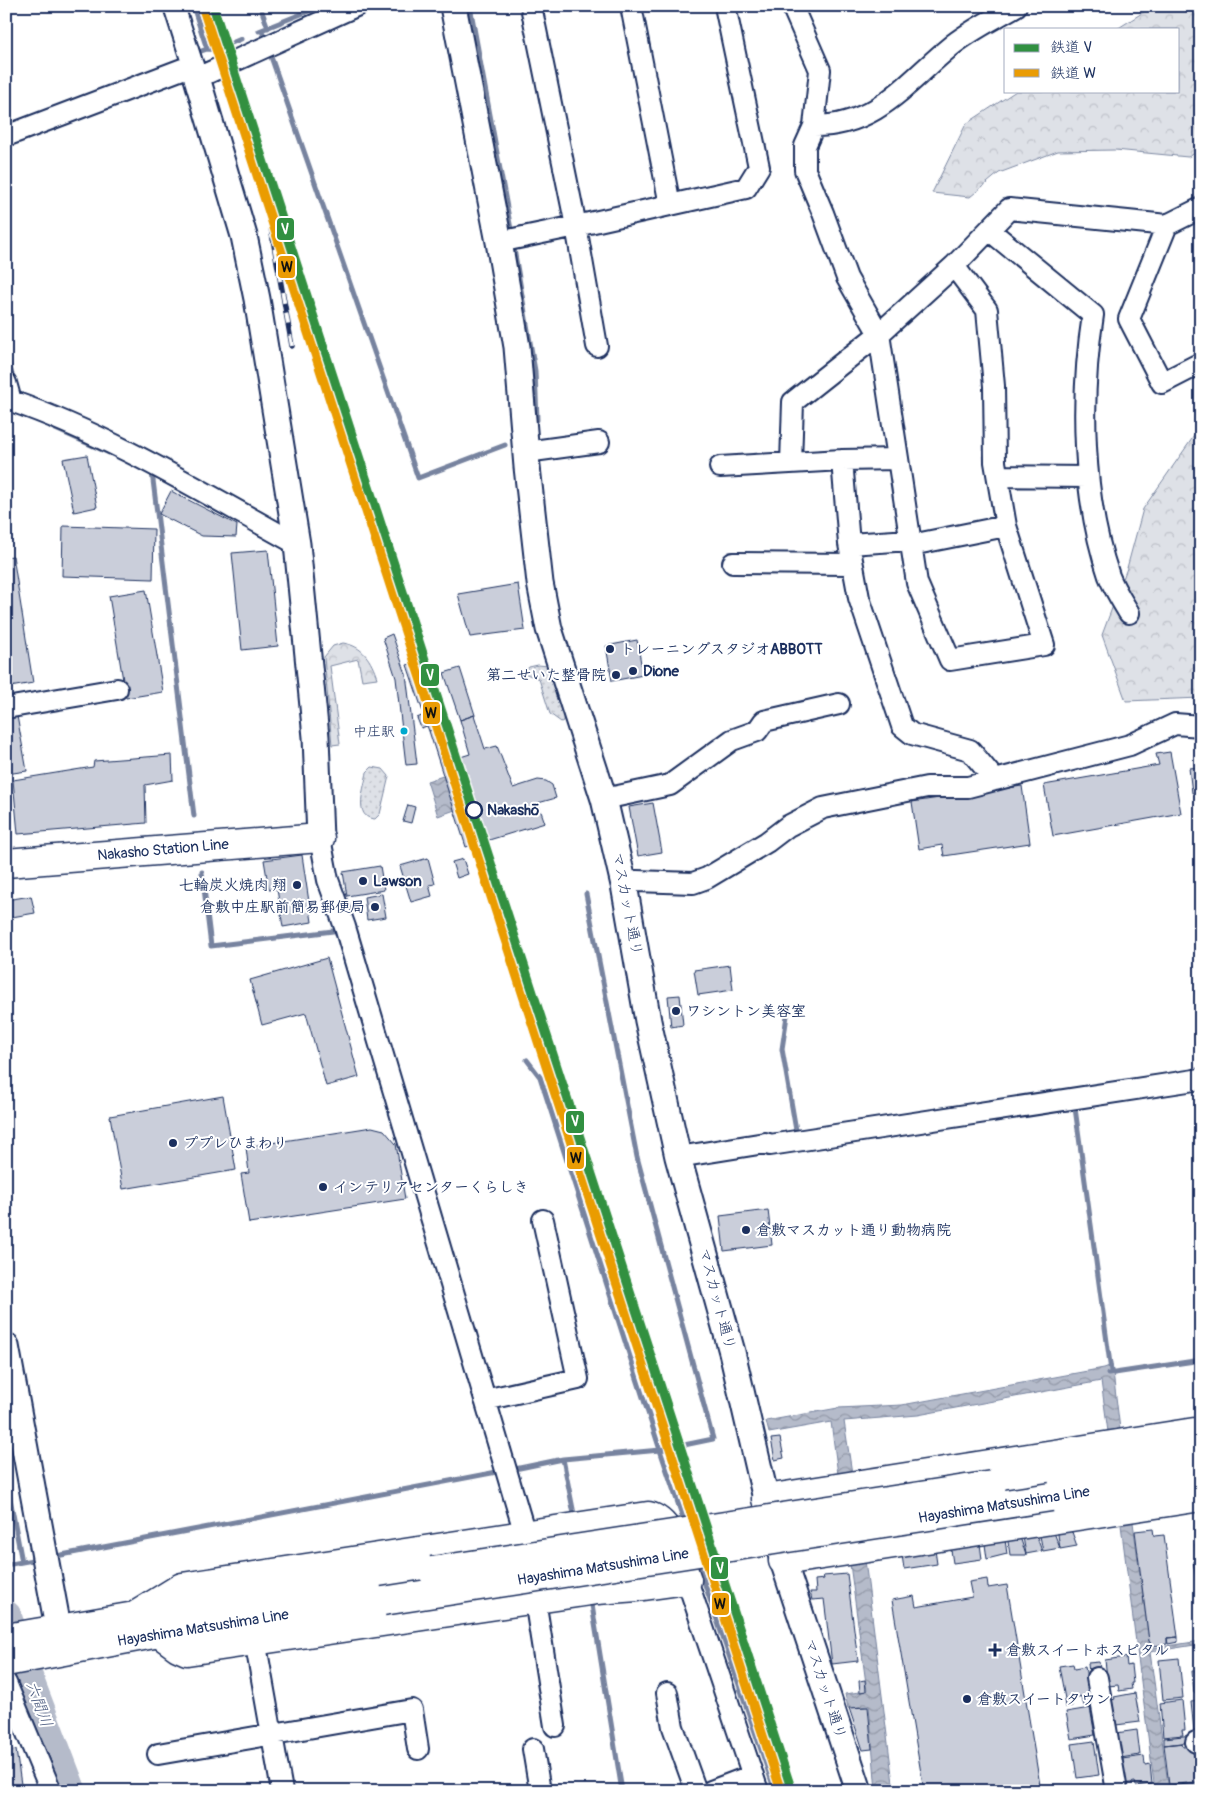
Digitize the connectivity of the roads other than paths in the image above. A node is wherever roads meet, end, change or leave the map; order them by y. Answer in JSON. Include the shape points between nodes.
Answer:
{"nodes":[{"id":1,"x":174,"y":6,"type":"edge"},
{"id":2,"x":356,"y":6,"type":"edge"},
{"id":3,"x":453,"y":6,"type":"edge"},
{"id":4,"x":531,"y":6,"type":"edge"},
{"id":5,"x":631,"y":6,"type":"edge"},
{"id":6,"x":725,"y":6,"type":"edge"},
{"id":7,"x":792,"y":6,"type":"edge"},
{"id":8,"x":1016,"y":6,"type":"edge"},
{"id":9,"x":192,"y":64,"type":"junction"},
{"id":10,"x":814,"y":126,"type":"junction"},
{"id":11,"x":6,"y":136,"type":"edge"},
{"id":12,"x":670,"y":205,"type":"junction"},
{"id":13,"x":1201,"y":208,"type":"edge"},
{"id":14,"x":1167,"y":225,"type":"junction"},
{"id":15,"x":576,"y":226,"type":"junction"},
{"id":16,"x":989,"y":230,"type":"junction"},
{"id":17,"x":508,"y":240,"type":"junction"},
{"id":18,"x":954,"y":266,"type":"junction"},
{"id":19,"x":879,"y":334,"type":"junction"},
{"id":20,"x":598,"y":346,"type":"dead end"},
{"id":21,"x":1201,"y":363,"type":"edge"},
{"id":22,"x":6,"y":383,"type":"edge"},
{"id":23,"x":599,"y":442,"type":"dead end"},
{"id":24,"x":526,"y":452,"type":"junction"},
{"id":25,"x":898,"y":459,"type":"junction"},
{"id":26,"x":842,"y":460,"type":"junction"},
{"id":27,"x":791,"y":463,"type":"junction"},
{"id":28,"x":720,"y":467,"type":"dead end"},
{"id":29,"x":998,"y":476,"type":"junction"},
{"id":30,"x":1088,"y":476,"type":"junction"},
{"id":31,"x":1006,"y":526,"type":"junction"},
{"id":32,"x":911,"y":542,"type":"junction"},
{"id":33,"x":298,"y":544,"type":"junction"},
{"id":34,"x":849,"y":544,"type":"junction"},
{"id":35,"x":733,"y":563,"type":"dead end"},
{"id":36,"x":852,"y":564,"type":"junction"},
{"id":37,"x":1129,"y":613,"type":"dead end"},
{"id":38,"x":117,"y":689,"type":"dead end"},
{"id":39,"x":839,"y":704,"type":"dead end"},
{"id":40,"x":6,"y":708,"type":"edge"},
{"id":41,"x":1201,"y":726,"type":"edge"},
{"id":42,"x":995,"y":780,"type":"junction"},
{"id":43,"x":604,"y":799,"type":"junction"},
{"id":44,"x":320,"y":838,"type":"junction"},
{"id":45,"x":6,"y":863,"type":"edge"},
{"id":46,"x":624,"y":885,"type":"junction"},
{"id":47,"x":1201,"y":1079,"type":"edge"},
{"id":48,"x":678,"y":1156,"type":"junction"},
{"id":49,"x":543,"y":1220,"type":"dead end"},
{"id":50,"x":6,"y":1346,"type":"edge"},
{"id":51,"x":485,"y":1400,"type":"junction"},
{"id":52,"x":1201,"y":1431,"type":"edge"},
{"id":53,"x":1201,"y":1453,"type":"edge"},
{"id":54,"x":1201,"y":1474,"type":"edge"},
{"id":55,"x":1120,"y":1476,"type":"junction"},
{"id":56,"x":1201,"y":1497,"type":"edge"},
{"id":57,"x":766,"y":1499,"type":"junction"},
{"id":58,"x":525,"y":1534,"type":"junction"},
{"id":59,"x":784,"y":1561,"type":"junction"},
{"id":60,"x":687,"y":1580,"type":"junction"},
{"id":61,"x":534,"y":1599,"type":"junction"},
{"id":62,"x":135,"y":1616,"type":"junction"},
{"id":63,"x":159,"y":1634,"type":"junction"},
{"id":64,"x":60,"y":1640,"type":"junction"},
{"id":65,"x":255,"y":1640,"type":"junction"},
{"id":66,"x":15,"y":1656,"type":"edge"},
{"id":67,"x":1097,"y":1678,"type":"dead end"},
{"id":68,"x":667,"y":1693,"type":"dead end"},
{"id":69,"x":555,"y":1726,"type":"dead end"},
{"id":70,"x":272,"y":1733,"type":"junction"},
{"id":71,"x":418,"y":1749,"type":"dead end"},
{"id":72,"x":533,"y":1749,"type":"dead end"},
{"id":73,"x":158,"y":1754,"type":"dead end"},
{"id":74,"x":756,"y":1783,"type":"edge"},
{"id":75,"x":51,"y":1791,"type":"edge"},
{"id":76,"x":282,"y":1791,"type":"edge"},
{"id":77,"x":540,"y":1791,"type":"edge"},
{"id":78,"x":696,"y":1791,"type":"edge"},
{"id":79,"x":711,"y":1791,"type":"edge"},
{"id":80,"x":859,"y":1791,"type":"edge"},
{"id":81,"x":1117,"y":1791,"type":"edge"}],
"edges":[{"from":1,"to":9,"type":"street"},
{"from":2,"to":9,"type":"street","via":[[267,46]]},
{"from":3,"to":17,"type":"street","name":"マスカット通り"},
{"from":4,"to":15,"type":"street"},
{"from":5,"to":12,"type":"street"},
{"from":6,"to":12,"type":"street","via":[[759,167],[746,188]]},
{"from":7,"to":10,"type":"street","via":[[820,70]]},
{"from":8,"to":10,"type":"street","via":[[951,46],[912,82],[855,121],[835,126]]},
{"from":9,"to":11,"type":"street"},
{"from":9,"to":33,"type":"street","via":[[244,236],[258,299]]},
{"from":10,"to":19,"type":"street","via":[[806,146],[805,170],[847,278]]},
{"from":12,"to":15,"type":"street"},
{"from":13,"to":14,"type":"street"},
{"from":14,"to":16,"type":"street","via":[[1010,209]]},
{"from":14,"to":21,"type":"street","via":[[1129,318],[1162,383]]},
{"from":15,"to":17,"type":"street"},
{"from":15,"to":20,"type":"street"},
{"from":16,"to":18,"type":"street"},
{"from":16,"to":30,"type":"street","via":[[1093,315],[1087,387]]},
{"from":17,"to":24,"type":"street","name":"マスカット通り"},
{"from":18,"to":19,"type":"street"},
{"from":18,"to":29,"type":"street","via":[[987,310]]},
{"from":19,"to":25,"type":"street"},
{"from":19,"to":27,"type":"street","via":[[792,402]]},
{"from":22,"to":33,"type":"street","via":[[11,401],[150,463]]},
{"from":23,"to":24,"type":"street"},
{"from":24,"to":43,"type":"street","name":"マスカット通り","via":[[540,583],[549,629]]},
{"from":25,"to":26,"type":"street"},
{"from":25,"to":32,"type":"street"},
{"from":26,"to":27,"type":"street"},
{"from":26,"to":34,"type":"street"},
{"from":27,"to":28,"type":"street"},
{"from":29,"to":30,"type":"street"},
{"from":29,"to":31,"type":"street"},
{"from":30,"to":37,"type":"street","via":[[1110,578]]},
{"from":31,"to":32,"type":"street"},
{"from":31,"to":32,"type":"street","via":[[1044,646],[950,660],[917,583]]},
{"from":32,"to":34,"type":"street"},
{"from":33,"to":44,"type":"street","via":[[316,737]]},
{"from":34,"to":36,"type":"street"},
{"from":35,"to":36,"type":"street"},
{"from":36,"to":42,"type":"street","via":[[902,726],[912,734],[970,750]]},
{"from":38,"to":40,"type":"street"},
{"from":39,"to":43,"type":"street","via":[[764,721],[757,731],[732,740],[670,785]]},
{"from":41,"to":42,"type":"street","via":[[1175,724],[1130,745]]},
{"from":42,"to":46,"type":"street","via":[[968,786],[927,787],[823,808],[788,826],[707,878],[693,883],[636,882]]},
{"from":43,"to":46,"type":"street","name":"マスカット通り"},
{"from":44,"to":45,"type":"main road","name":"Nakasho Station Line"},
{"from":44,"to":51,"type":"street","via":[[328,880],[345,927]]},
{"from":46,"to":48,"type":"street","name":"マスカット通り","via":[[648,1021]]},
{"from":47,"to":48,"type":"street","via":[[770,1145],[765,1143]]},
{"from":48,"to":57,"type":"street","name":"マスカット通り","via":[[732,1352]]},
{"from":49,"to":51,"type":"street","via":[[578,1379]]},
{"from":50,"to":64,"type":"street"},
{"from":51,"to":58,"type":"street"},
{"from":52,"to":55,"type":"main road"},
{"from":53,"to":55,"type":"main road","name":"Hayashima Matsushima Line"},
{"from":54,"to":55,"type":"main road","name":"Hayashima Matsushima Line"},
{"from":55,"to":56,"type":"main road"},
{"from":55,"to":57,"type":"main road","via":[[848,1486]]},
{"from":55,"to":59,"type":"main road","via":[[856,1550]]},
{"from":55,"to":62,"type":"main road","name":"Hayashima Matsushima Line","bridge":true,"via":[[992,1485]]},
{"from":55,"to":63,"type":"main road","name":"Hayashima Matsushima Line","bridge":true,"via":[[1051,1498]]},
{"from":57,"to":59,"type":"street","name":"マスカット通り"},
{"from":58,"to":60,"type":"main road","via":[[648,1516],[658,1518],[667,1530]]},
{"from":58,"to":61,"type":"street"},
{"from":58,"to":62,"type":"main road","via":[[182,1587]]},
{"from":59,"to":80,"type":"street","name":"マスカット通り"},
{"from":60,"to":61,"type":"main road"},
{"from":60,"to":74,"type":"street"},
{"from":61,"to":65,"type":"main road"},
{"from":61,"to":69,"type":"street"},
{"from":62,"to":64,"type":"main road","name":"Hayashima Matsushima Line"},
{"from":63,"to":64,"type":"main road","name":"Hayashima Matsushima Line"},
{"from":63,"to":65,"type":"main road","via":[[187,1651]]},
{"from":64,"to":66,"type":"main road","name":"Hayashima Matsushima Line"},
{"from":65,"to":70,"type":"street"},
{"from":66,"to":75,"type":"street"},
{"from":67,"to":81,"type":"street"},
{"from":68,"to":78,"type":"street","via":[[673,1727]]},
{"from":70,"to":71,"type":"street","via":[[412,1710]]},
{"from":70,"to":73,"type":"street"},
{"from":70,"to":76,"type":"street"},
{"from":72,"to":77,"type":"street"},
{"from":74,"to":79,"type":"street"}]}
